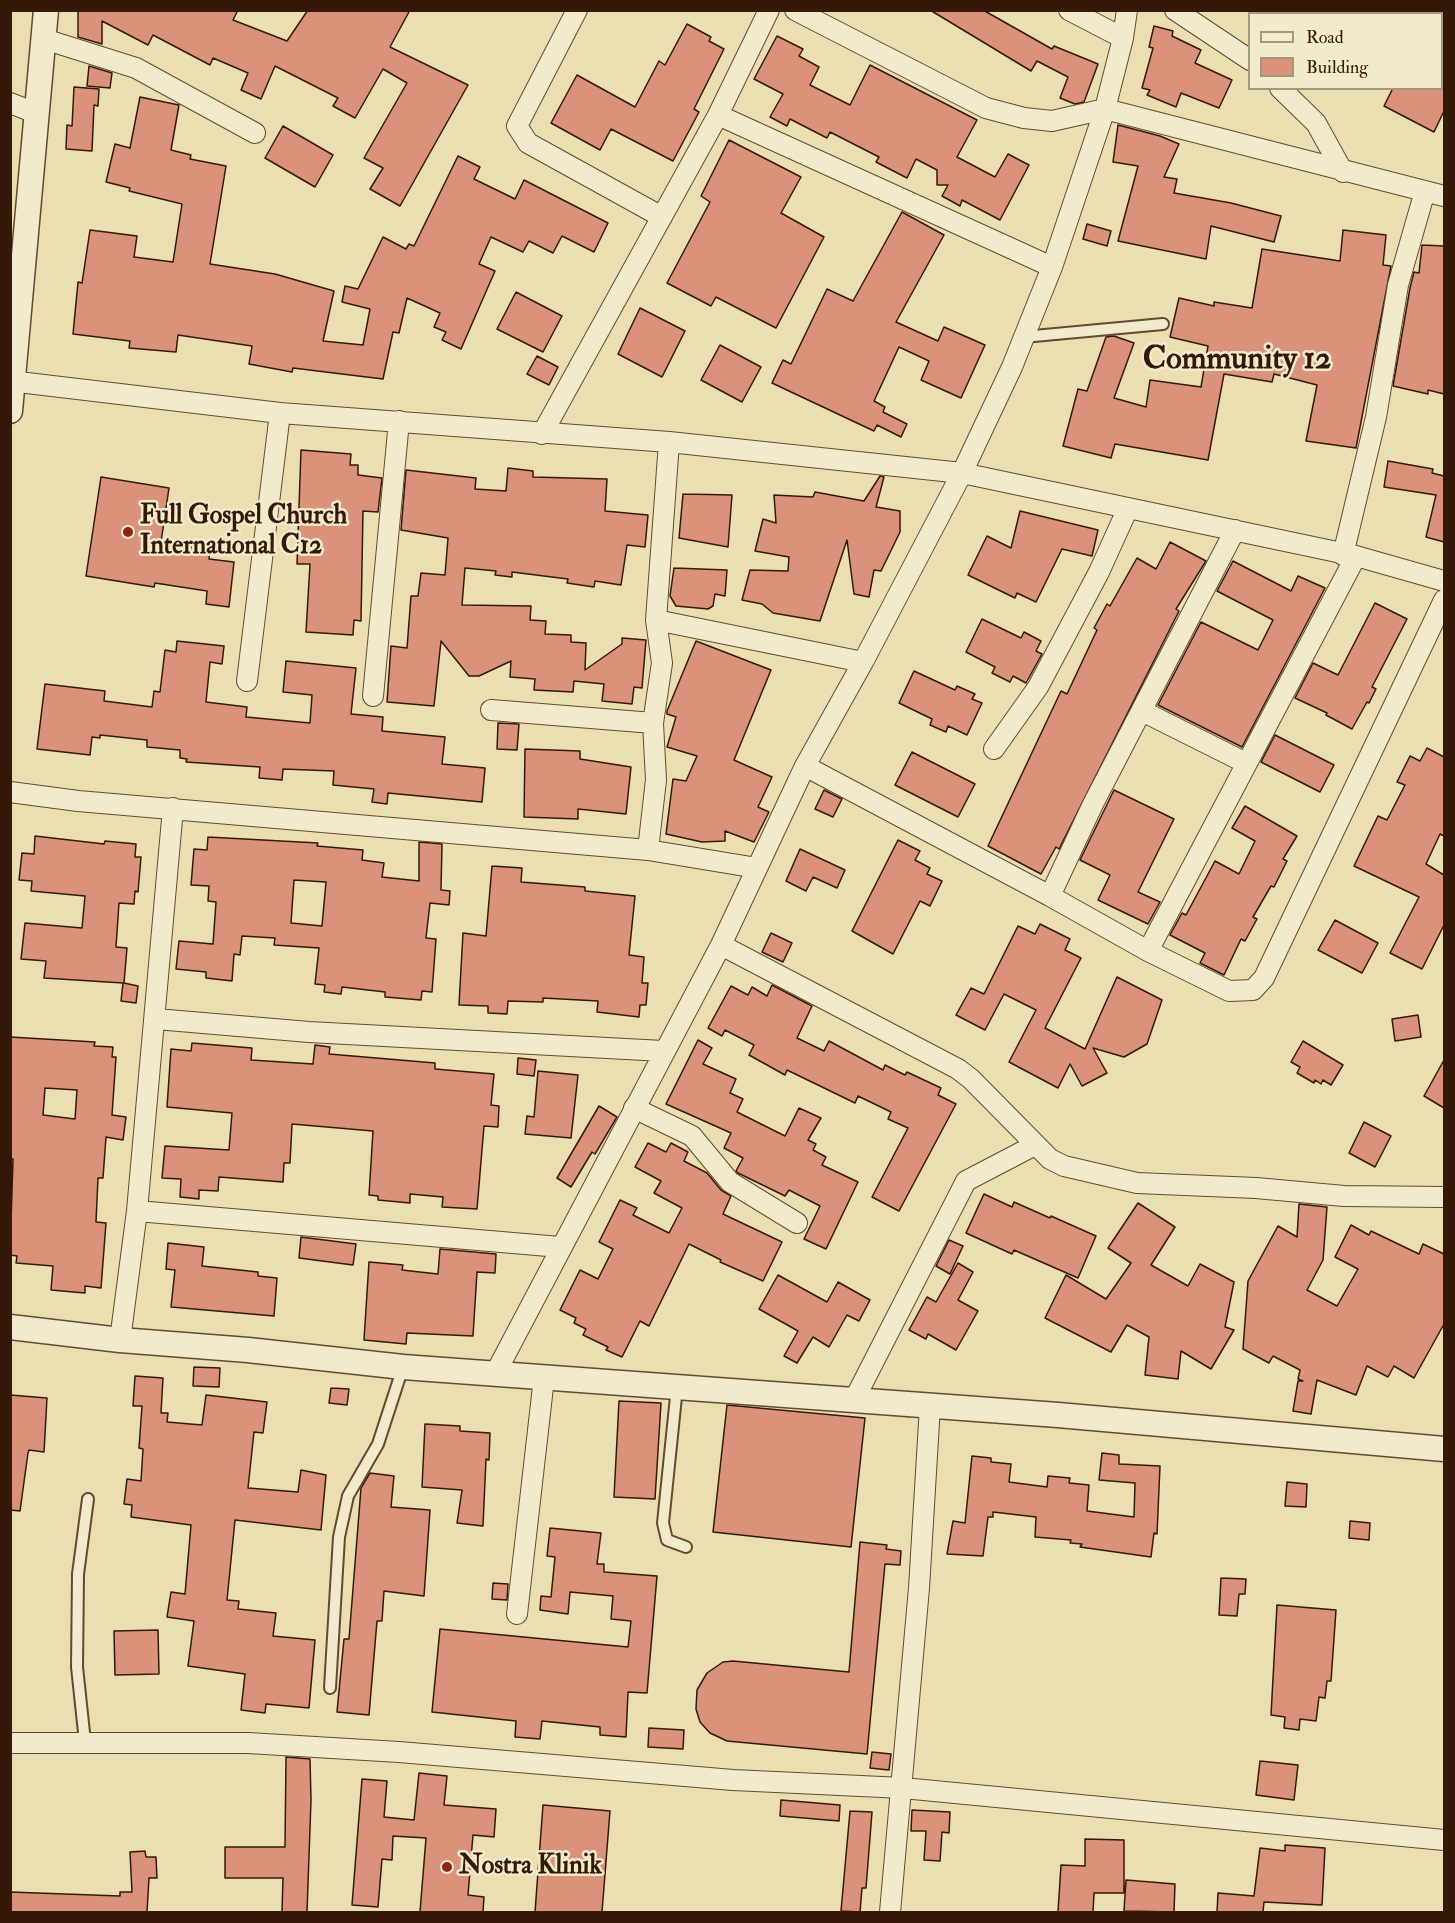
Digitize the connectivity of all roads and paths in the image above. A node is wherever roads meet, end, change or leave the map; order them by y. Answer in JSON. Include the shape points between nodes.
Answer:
{"nodes":[{"id":1,"x":46,"y":10,"type":"edge"},
{"id":2,"x":577,"y":10,"type":"edge"},
{"id":3,"x":769,"y":10,"type":"edge"},
{"id":4,"x":795,"y":10,"type":"edge"},
{"id":5,"x":1069,"y":10,"type":"edge"},
{"id":6,"x":1127,"y":10,"type":"edge"},
{"id":7,"x":1175,"y":10,"type":"edge"},
{"id":8,"x":1123,"y":38,"type":"junction"},
{"id":9,"x":44,"y":39,"type":"junction"},
{"id":10,"x":1248,"y":59,"type":"edge"},
{"id":11,"x":1282,"y":90,"type":"edge"},
{"id":12,"x":10,"y":104,"type":"edge"},
{"id":13,"x":1105,"y":109,"type":"junction"},
{"id":14,"x":38,"y":114,"type":"junction"},
{"id":15,"x":718,"y":115,"type":"junction"},
{"id":16,"x":255,"y":133,"type":"dead end"},
{"id":17,"x":1343,"y":172,"type":"junction"},
{"id":18,"x":1425,"y":191,"type":"junction"},
{"id":19,"x":1444,"y":196,"type":"edge"},
{"id":20,"x":662,"y":216,"type":"junction"},
{"id":21,"x":1052,"y":267,"type":"junction"},
{"id":22,"x":1163,"y":324,"type":"dead end"},
{"id":23,"x":1023,"y":337,"type":"junction"},
{"id":24,"x":12,"y":382,"type":"edge"},
{"id":25,"x":10,"y":411,"type":"edge"},
{"id":26,"x":280,"y":413,"type":"junction"},
{"id":27,"x":399,"y":421,"type":"junction"},
{"id":28,"x":542,"y":434,"type":"junction"},
{"id":29,"x":669,"y":442,"type":"junction"},
{"id":30,"x":962,"y":473,"type":"junction"},
{"id":31,"x":1128,"y":508,"type":"junction"},
{"id":32,"x":1235,"y":530,"type":"junction"},
{"id":33,"x":1349,"y":555,"type":"junction"},
{"id":34,"x":1444,"y":581,"type":"edge"},
{"id":35,"x":1444,"y":600,"type":"edge"},
{"id":36,"x":656,"y":620,"type":"junction"},
{"id":37,"x":863,"y":662,"type":"junction"},
{"id":38,"x":247,"y":681,"type":"dead end"},
{"id":39,"x":373,"y":696,"type":"dead end"},
{"id":40,"x":490,"y":710,"type":"dead end"},
{"id":41,"x":1142,"y":711,"type":"junction"},
{"id":42,"x":652,"y":723,"type":"junction"},
{"id":43,"x":994,"y":749,"type":"dead end"},
{"id":44,"x":1246,"y":763,"type":"junction"},
{"id":45,"x":805,"y":766,"type":"junction"},
{"id":46,"x":10,"y":792,"type":"edge"},
{"id":47,"x":173,"y":808,"type":"junction"},
{"id":48,"x":648,"y":850,"type":"junction"},
{"id":49,"x":757,"y":868,"type":"junction"},
{"id":50,"x":1050,"y":896,"type":"junction"},
{"id":51,"x":721,"y":945,"type":"junction"},
{"id":52,"x":1148,"y":951,"type":"junction"},
{"id":53,"x":156,"y":1019,"type":"junction"},
{"id":54,"x":663,"y":1051,"type":"junction"},
{"id":55,"x":634,"y":1108,"type":"junction"},
{"id":56,"x":1035,"y":1145,"type":"junction"},
{"id":57,"x":1444,"y":1197,"type":"edge"},
{"id":58,"x":137,"y":1211,"type":"junction"},
{"id":59,"x":797,"y":1223,"type":"dead end"},
{"id":60,"x":560,"y":1247,"type":"junction"},
{"id":61,"x":10,"y":1327,"type":"edge"},
{"id":62,"x":120,"y":1341,"type":"junction"},
{"id":63,"x":403,"y":1367,"type":"junction"},
{"id":64,"x":495,"y":1374,"type":"junction"},
{"id":65,"x":544,"y":1378,"type":"junction"},
{"id":66,"x":677,"y":1388,"type":"junction"},
{"id":67,"x":854,"y":1400,"type":"junction"},
{"id":68,"x":930,"y":1406,"type":"junction"},
{"id":69,"x":1444,"y":1449,"type":"edge"},
{"id":70,"x":88,"y":1499,"type":"dead end"},
{"id":71,"x":686,"y":1547,"type":"dead end"},
{"id":72,"x":517,"y":1614,"type":"dead end"},
{"id":73,"x":330,"y":1688,"type":"dead end"},
{"id":74,"x":84,"y":1742,"type":"junction"},
{"id":75,"x":10,"y":1743,"type":"edge"},
{"id":76,"x":903,"y":1788,"type":"junction"},
{"id":77,"x":1444,"y":1840,"type":"edge"},
{"id":78,"x":890,"y":1912,"type":"edge"}],
"edges":[{"from":1,"to":9,"type":"street"},
{"from":2,"to":20,"type":"street","via":[[517,126],[528,143]]},
{"from":3,"to":15,"type":"street"},
{"from":4,"to":13,"type":"street","via":[[986,108],[1052,121]]},
{"from":5,"to":8,"type":"street"},
{"from":6,"to":8,"type":"street"},
{"from":7,"to":10,"type":"street"},
{"from":8,"to":13,"type":"street"},
{"from":9,"to":14,"type":"street"},
{"from":9,"to":16,"type":"street","via":[[136,68]]},
{"from":11,"to":17,"type":"street","via":[[1316,123]]},
{"from":12,"to":14,"type":"street"},
{"from":13,"to":17,"type":"street"},
{"from":13,"to":21,"type":"street"},
{"from":14,"to":24,"type":"street"},
{"from":15,"to":20,"type":"street"},
{"from":15,"to":21,"type":"street"},
{"from":17,"to":18,"type":"street"},
{"from":18,"to":19,"type":"street"},
{"from":18,"to":33,"type":"street","via":[[1398,285]]},
{"from":20,"to":28,"type":"street"},
{"from":21,"to":23,"type":"street"},
{"from":22,"to":23,"type":"lane"},
{"from":23,"to":30,"type":"street"},
{"from":24,"to":25,"type":"street"},
{"from":24,"to":26,"type":"street"},
{"from":26,"to":27,"type":"street"},
{"from":26,"to":38,"type":"street"},
{"from":27,"to":28,"type":"street"},
{"from":27,"to":39,"type":"street"},
{"from":28,"to":29,"type":"street"},
{"from":29,"to":30,"type":"street"},
{"from":29,"to":36,"type":"street"},
{"from":30,"to":31,"type":"street"},
{"from":30,"to":37,"type":"street"},
{"from":31,"to":32,"type":"street"},
{"from":31,"to":43,"type":"street","via":[[1038,687]]},
{"from":32,"to":33,"type":"street"},
{"from":32,"to":41,"type":"street"},
{"from":33,"to":34,"type":"street"},
{"from":33,"to":44,"type":"street"},
{"from":35,"to":52,"type":"street","via":[[1264,978],[1253,990],[1229,991]]},
{"from":36,"to":37,"type":"street"},
{"from":36,"to":42,"type":"street","via":[[662,663]]},
{"from":37,"to":45,"type":"street"},
{"from":40,"to":42,"type":"street"},
{"from":41,"to":44,"type":"street"},
{"from":41,"to":50,"type":"street"},
{"from":42,"to":48,"type":"street","via":[[656,780]]},
{"from":44,"to":52,"type":"street"},
{"from":45,"to":49,"type":"street"},
{"from":45,"to":50,"type":"street"},
{"from":46,"to":47,"type":"street"},
{"from":47,"to":48,"type":"street"},
{"from":47,"to":53,"type":"street"},
{"from":48,"to":49,"type":"street"},
{"from":49,"to":51,"type":"street"},
{"from":50,"to":52,"type":"street"},
{"from":51,"to":54,"type":"street"},
{"from":51,"to":56,"type":"street","via":[[957,1069]]},
{"from":53,"to":54,"type":"street","via":[[321,1033]]},
{"from":53,"to":58,"type":"street"},
{"from":54,"to":55,"type":"street"},
{"from":55,"to":59,"type":"street","via":[[692,1136],[730,1182]]},
{"from":55,"to":60,"type":"street"},
{"from":56,"to":57,"type":"street","via":[[1064,1166],[1137,1183],[1344,1196]]},
{"from":56,"to":67,"type":"street","via":[[966,1181]]},
{"from":58,"to":60,"type":"street"},
{"from":58,"to":62,"type":"street"},
{"from":60,"to":64,"type":"street"},
{"from":61,"to":62,"type":"street"},
{"from":62,"to":63,"type":"street"},
{"from":63,"to":64,"type":"street"},
{"from":63,"to":73,"type":"lane","via":[[378,1444],[348,1496],[339,1537]]},
{"from":64,"to":65,"type":"street"},
{"from":65,"to":66,"type":"street"},
{"from":65,"to":72,"type":"street"},
{"from":66,"to":67,"type":"street"},
{"from":66,"to":71,"type":"lane","via":[[663,1523],[667,1540]]},
{"from":67,"to":68,"type":"street"},
{"from":68,"to":69,"type":"street"},
{"from":68,"to":76,"type":"street"},
{"from":70,"to":74,"type":"lane","via":[[78,1574],[77,1667]]},
{"from":74,"to":75,"type":"street"},
{"from":74,"to":76,"type":"street","via":[[248,1743],[733,1780]]},
{"from":76,"to":77,"type":"street"},
{"from":76,"to":78,"type":"street"}]}
